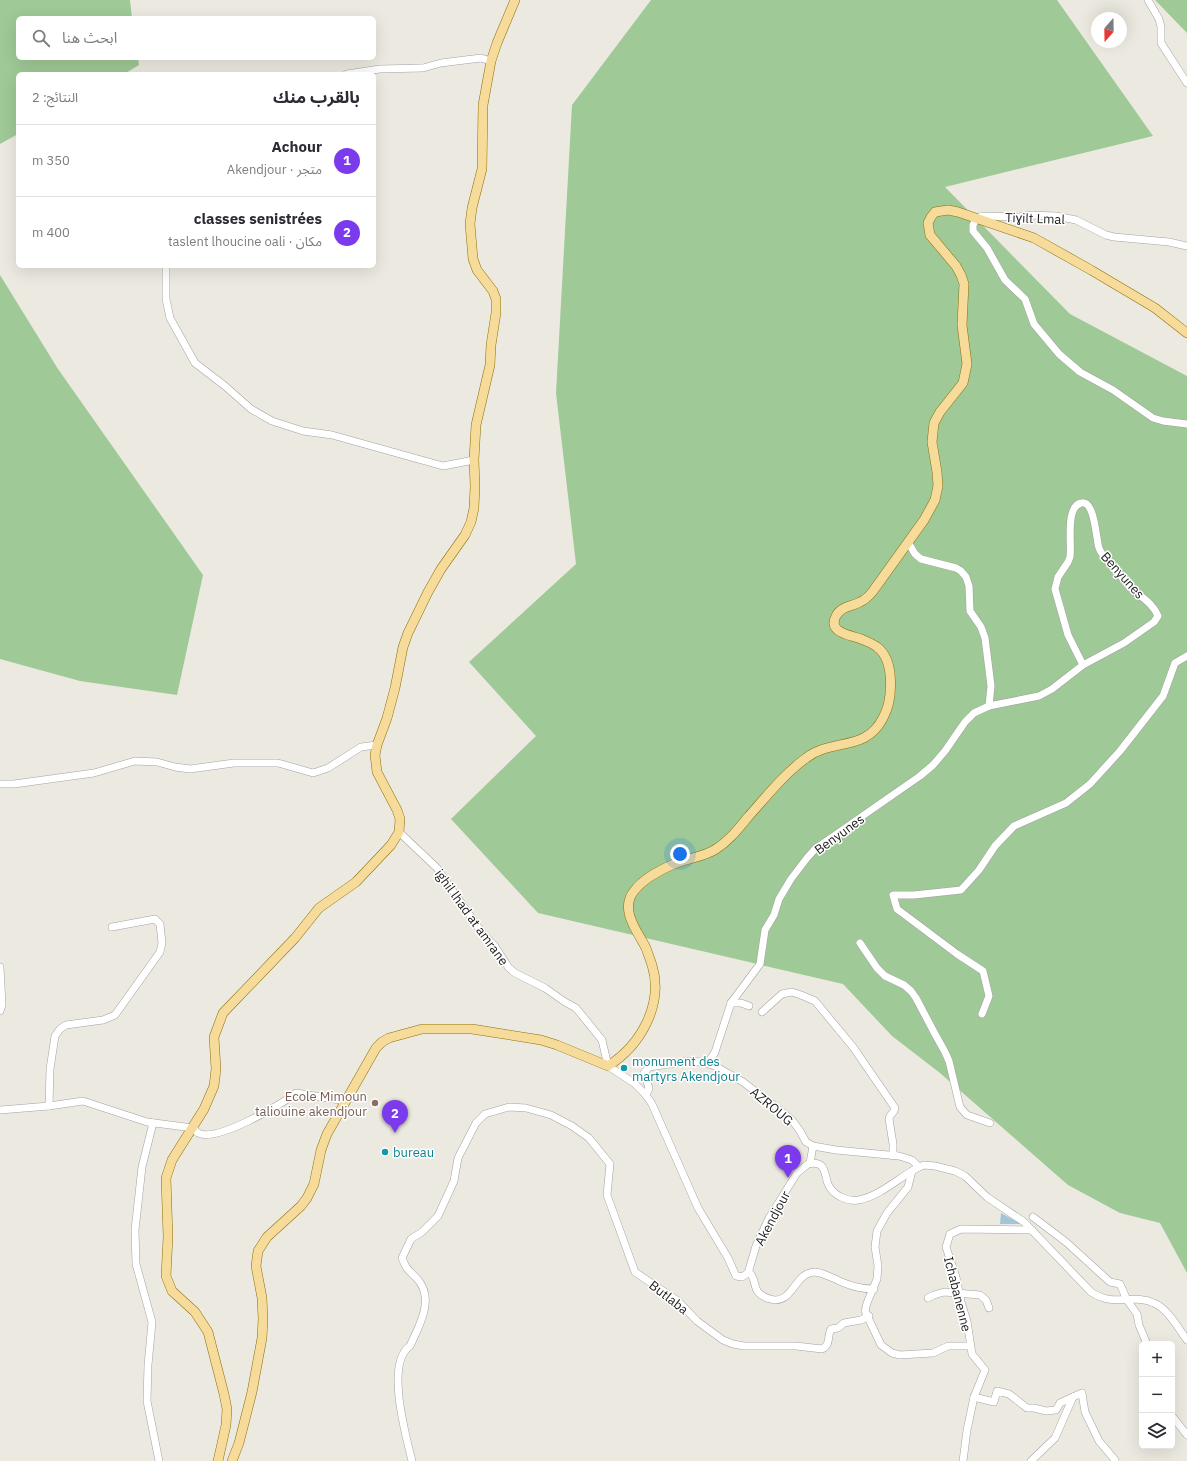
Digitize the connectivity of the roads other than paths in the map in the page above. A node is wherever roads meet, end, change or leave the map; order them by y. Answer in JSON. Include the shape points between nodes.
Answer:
{"nodes":[{"id":1,"x":515,"y":0,"type":"edge"},
{"id":2,"x":1148,"y":0,"type":"edge"},
{"id":3,"x":491,"y":61,"type":"junction"},
{"id":4,"x":360,"y":72,"type":"edge"},
{"id":5,"x":1187,"y":83,"type":"edge"},
{"id":6,"x":976,"y":219,"type":"junction"},
{"id":7,"x":1187,"y":246,"type":"edge"},
{"id":8,"x":166,"y":268,"type":"edge"},
{"id":9,"x":1187,"y":332,"type":"edge"},
{"id":10,"x":1187,"y":424,"type":"edge"},
{"id":11,"x":474,"y":460,"type":"junction"},
{"id":12,"x":908,"y":542,"type":"junction"},
{"id":13,"x":1187,"y":656,"type":"edge"},
{"id":14,"x":1083,"y":664,"type":"junction"},
{"id":15,"x":989,"y":706,"type":"junction"},
{"id":16,"x":377,"y":745,"type":"junction"},
{"id":17,"x":0,"y":784,"type":"edge"},
{"id":18,"x":399,"y":832,"type":"junction"},
{"id":19,"x":112,"y":927,"type":"dead end"},
{"id":20,"x":860,"y":943,"type":"dead end"},
{"id":21,"x":0,"y":967,"type":"edge"},
{"id":22,"x":731,"y":1003,"type":"junction"},
{"id":23,"x":749,"y":1006,"type":"dead end"},
{"id":24,"x":0,"y":1010,"type":"edge"},
{"id":25,"x":762,"y":1012,"type":"dead end"},
{"id":26,"x":982,"y":1014,"type":"dead end"},
{"id":27,"x":708,"y":1063,"type":"junction"},
{"id":28,"x":608,"y":1066,"type":"junction"},
{"id":29,"x":646,"y":1095,"type":"junction"},
{"id":30,"x":346,"y":1101,"type":"junction"},
{"id":31,"x":49,"y":1106,"type":"junction"},
{"id":32,"x":0,"y":1110,"type":"edge"},
{"id":33,"x":153,"y":1123,"type":"junction"},
{"id":34,"x":990,"y":1123,"type":"dead end"},
{"id":35,"x":193,"y":1128,"type":"junction"},
{"id":36,"x":813,"y":1146,"type":"junction"},
{"id":37,"x":893,"y":1156,"type":"junction"},
{"id":38,"x":810,"y":1163,"type":"junction"},
{"id":39,"x":916,"y":1169,"type":"junction"},
{"id":40,"x":1032,"y":1218,"type":"dead end"},
{"id":41,"x":1032,"y":1230,"type":"junction"},
{"id":42,"x":749,"y":1272,"type":"junction"},
{"id":43,"x":874,"y":1289,"type":"junction"},
{"id":44,"x":960,"y":1294,"type":"junction"},
{"id":45,"x":928,"y":1298,"type":"dead end"},
{"id":46,"x":1127,"y":1300,"type":"junction"},
{"id":47,"x":989,"y":1308,"type":"dead end"},
{"id":48,"x":869,"y":1316,"type":"junction"},
{"id":49,"x":1187,"y":1340,"type":"edge"},
{"id":50,"x":1146,"y":1341,"type":"edge"},
{"id":51,"x":970,"y":1346,"type":"junction"},
{"id":52,"x":1073,"y":1397,"type":"junction"},
{"id":53,"x":974,"y":1398,"type":"junction"},
{"id":54,"x":1175,"y":1419,"type":"edge"},
{"id":55,"x":1186,"y":1432,"type":"edge"},
{"id":56,"x":1115,"y":1460,"type":"edge"},
{"id":57,"x":159,"y":1461,"type":"edge"},
{"id":58,"x":218,"y":1461,"type":"edge"},
{"id":59,"x":232,"y":1461,"type":"edge"},
{"id":60,"x":412,"y":1461,"type":"edge"},
{"id":61,"x":963,"y":1461,"type":"edge"},
{"id":62,"x":1031,"y":1461,"type":"edge"}],
"edges":[{"from":1,"to":3,"type":"main road"},
{"from":2,"to":5,"type":"street","via":[[1159,19],[1161,43]]},
{"from":3,"to":4,"type":"street","via":[[481,58],[423,68]]},
{"from":3,"to":11,"type":"main road","via":[[483,105],[482,169],[470,224],[473,259],[477,270],[493,291],[496,313],[490,365],[476,425]]},
{"from":6,"to":7,"type":"street","name":"Tiɣilt Lmal","via":[[982,216],[1056,216],[1076,220],[1114,237]]},
{"from":6,"to":9,"type":"main road","via":[[1034,238],[1155,308]]},
{"from":6,"to":10,"type":"street","via":[[973,231],[987,248],[1005,280],[1025,299],[1034,324],[1059,354],[1080,372],[1119,394],[1153,418]]},
{"from":6,"to":12,"type":"main road","via":[[958,212],[942,210],[936,212],[928,223],[930,235],[956,266],[964,284],[962,325],[967,364],[963,383],[934,423],[932,442],[938,486],[935,500]]},
{"from":8,"to":11,"type":"street","via":[[166,299],[170,318],[195,363],[251,409],[272,421],[304,431],[332,435],[443,466]]},
{"from":11,"to":16,"type":"main road","via":[[476,486],[471,522],[466,536],[441,569],[408,633],[391,703]]},
{"from":12,"to":15,"type":"street","via":[[921,559],[956,568],[966,577],[970,611],[985,638],[991,686]]},
{"from":12,"to":28,"type":"main road","via":[[870,595],[859,603],[843,608],[834,623],[840,633],[876,646],[886,658],[890,683],[889,700],[883,718],[871,734],[859,741],[828,747],[806,757],[762,801],[729,840],[716,850],[657,872],[634,891],[630,900],[630,914],[652,966],[654,998],[638,1040],[625,1054]]},
{"from":13,"to":26,"type":"street","via":[[1175,663],[1163,696],[1146,719],[1090,784],[1066,803],[1014,826],[995,846],[962,890],[893,895],[897,909],[982,971],[989,996]]},
{"from":14,"to":14,"type":"street","name":"Benyunes","via":[[1124,643],[1154,622],[1158,616],[1153,607],[1106,559],[1099,548],[1091,508],[1081,503],[1072,514],[1070,556],[1058,577],[1055,589],[1068,635]]},
{"from":14,"to":15,"type":"street","name":"Benyunes","via":[[1039,696]]},
{"from":15,"to":22,"type":"street","name":"Benyunes","via":[[965,722],[945,751],[920,776],[815,849],[807,858],[779,899],[768,924],[760,964]]},
{"from":16,"to":17,"type":"street","via":[[361,747],[328,768],[313,773],[278,763],[234,763],[190,769],[157,762],[135,761],[94,773]]},
{"from":16,"to":18,"type":"main road","via":[[377,772],[397,810],[400,819]]},
{"from":18,"to":28,"type":"street","name":"ighil lhad at amrane","via":[[437,868],[509,968],[576,1008],[602,1040]]},
{"from":18,"to":35,"type":"main road","via":[[391,845],[356,882],[319,908],[295,938],[223,1013],[214,1037],[214,1086]]},
{"from":19,"to":31,"type":"street","via":[[155,919],[160,924],[162,948],[115,1015],[103,1020],[66,1025],[60,1029],[55,1036],[51,1062]]},
{"from":20,"to":34,"type":"street","via":[[885,976],[904,985],[916,998],[949,1061],[960,1107],[967,1115]]},
{"from":21,"to":24,"type":"street"},
{"from":22,"to":23,"type":"street"},
{"from":22,"to":27,"type":"street","name":"Benyunes","via":[[715,1052]]},
{"from":25,"to":37,"type":"street","via":[[782,994],[802,994],[815,1001],[853,1046],[895,1108],[890,1116]]},
{"from":27,"to":29,"type":"street","name":"AZROUG","via":[[689,1060],[649,1067],[644,1073],[649,1088]]},
{"from":27,"to":36,"type":"street","name":"AZROUG","via":[[728,1072],[772,1104],[792,1120],[806,1142]]},
{"from":28,"to":29,"type":"street","via":[[634,1083]]},
{"from":28,"to":30,"type":"main road","via":[[541,1040],[472,1029],[422,1029],[382,1042]]},
{"from":29,"to":42,"type":"street","via":[[657,1113],[698,1208],[735,1274],[742,1277]]},
{"from":30,"to":35,"type":"street","via":[[296,1093],[258,1117],[219,1133],[198,1133]]},
{"from":30,"to":59,"type":"main road","via":[[325,1139],[314,1184],[307,1198],[266,1237],[258,1251],[256,1266],[262,1298],[262,1338],[252,1392]]},
{"from":31,"to":32,"type":"street"},
{"from":31,"to":33,"type":"street","via":[[83,1101]]},
{"from":33,"to":35,"type":"street"},
{"from":33,"to":57,"type":"street","via":[[142,1167],[135,1230],[136,1264],[152,1322],[147,1402]]},
{"from":35,"to":58,"type":"main road","via":[[172,1160],[166,1178],[166,1276],[172,1291],[195,1312],[208,1332],[227,1409]]},
{"from":36,"to":37,"type":"street"},
{"from":36,"to":38,"type":"street"},
{"from":37,"to":39,"type":"street","via":[[908,1158]]},
{"from":38,"to":39,"type":"street","via":[[823,1168],[833,1191],[850,1200],[859,1200],[875,1194]]},
{"from":38,"to":42,"type":"street","name":"Akendjour","via":[[797,1173],[774,1208],[756,1246]]},
{"from":39,"to":41,"type":"street","via":[[924,1165],[935,1166],[960,1173],[987,1197]]},
{"from":39,"to":43,"type":"street","via":[[908,1187],[887,1213],[877,1231],[875,1247],[878,1272]]},
{"from":40,"to":46,"type":"street","via":[[1066,1242],[1110,1282],[1120,1284]]},
{"from":41,"to":44,"type":"street","name":"Ichabanenne","via":[[961,1229],[950,1234],[946,1247]]},
{"from":41,"to":46,"type":"street","via":[[1091,1292],[1105,1299]]},
{"from":42,"to":43,"type":"street","via":[[757,1291],[773,1300],[786,1297],[802,1278],[812,1272],[824,1274],[858,1288]]},
{"from":43,"to":48,"type":"street","via":[[865,1311]]},
{"from":44,"to":45,"type":"street","via":[[944,1292]]},
{"from":44,"to":47,"type":"street","via":[[980,1295],[986,1300]]},
{"from":44,"to":51,"type":"street","name":"Ichabanenne"},
{"from":46,"to":49,"type":"street","via":[[1144,1300],[1158,1305]]},
{"from":46,"to":50,"type":"street","via":[[1137,1314]]},
{"from":48,"to":51,"type":"street","via":[[881,1345],[892,1353],[933,1353],[948,1346]]},
{"from":48,"to":60,"type":"street","name":"Butlaba","via":[[831,1329],[828,1344],[822,1349],[744,1346],[724,1340],[697,1320],[678,1301],[635,1272],[607,1195],[610,1164],[588,1138],[551,1115],[509,1106],[496,1109],[481,1116],[473,1127],[458,1158],[454,1181],[438,1216],[412,1239],[402,1258],[405,1268],[418,1281],[425,1293],[425,1309],[410,1346],[406,1348],[399,1362],[397,1374],[403,1425]]},
{"from":51,"to":53,"type":"street","name":"Ichabanenne","via":[[972,1354],[985,1370]]},
{"from":52,"to":53,"type":"street","via":[[1060,1403],[1056,1410],[1046,1411],[1027,1408],[1003,1391],[997,1391],[994,1402]]},
{"from":52,"to":56,"type":"street","via":[[1082,1393],[1086,1412],[1099,1441]]},
{"from":52,"to":62,"type":"street","via":[[1055,1438]]},
{"from":53,"to":61,"type":"street","name":"Ichabanenne"},
{"from":54,"to":55,"type":"street"}]}
